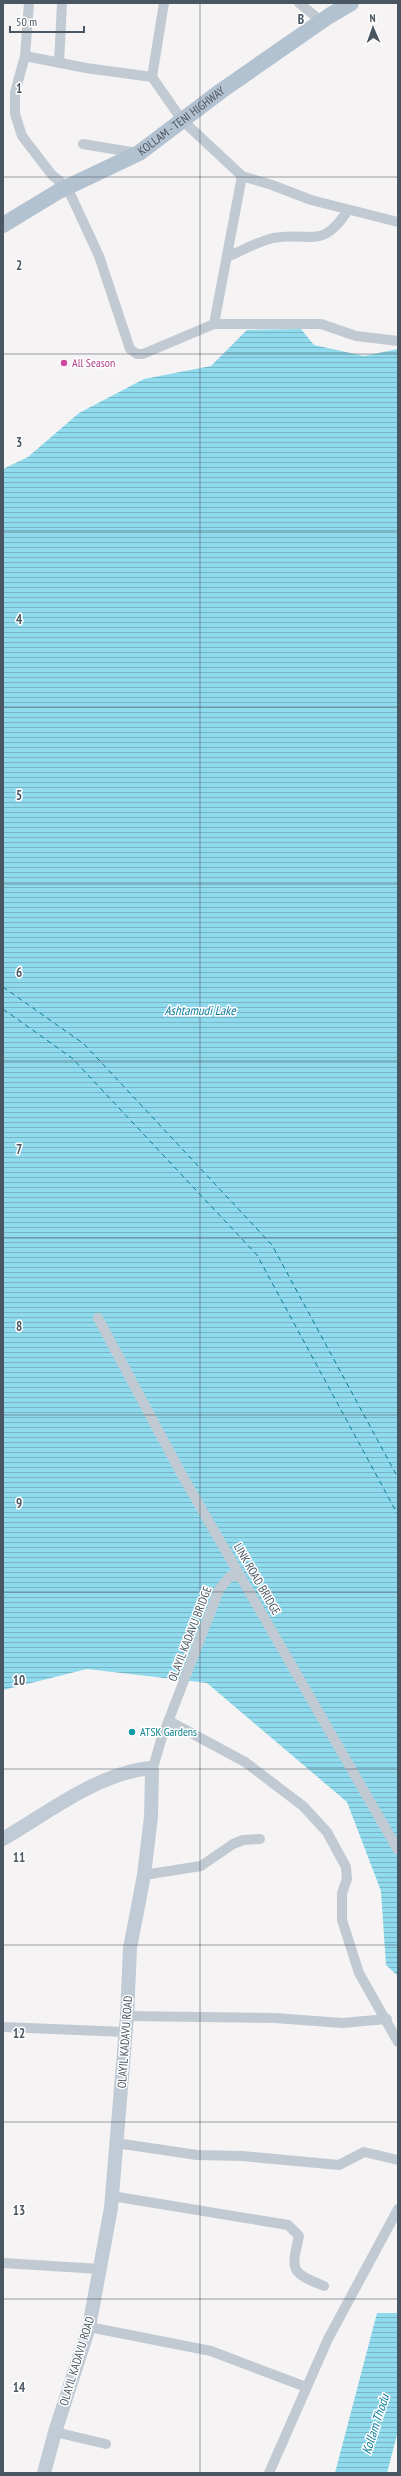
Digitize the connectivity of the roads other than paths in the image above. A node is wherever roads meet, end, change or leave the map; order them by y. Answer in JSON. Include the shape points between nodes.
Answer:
{"nodes":[{"id":1,"x":29,"y":3,"type":"edge"},
{"id":2,"x":62,"y":3,"type":"edge"},
{"id":3,"x":164,"y":3,"type":"edge"},
{"id":4,"x":299,"y":3,"type":"edge"},
{"id":5,"x":351,"y":3,"type":"edge"},
{"id":6,"x":322,"y":21,"type":"junction"},
{"id":7,"x":25,"y":56,"type":"junction"},
{"id":8,"x":59,"y":63,"type":"junction"},
{"id":9,"x":152,"y":77,"type":"junction"},
{"id":10,"x":182,"y":120,"type":"junction"},
{"id":11,"x":83,"y":144,"type":"dead end"},
{"id":12,"x":139,"y":153,"type":"junction"},
{"id":13,"x":242,"y":176,"type":"junction"},
{"id":14,"x":67,"y":187,"type":"junction"},
{"id":15,"x":348,"y":210,"type":"junction"},
{"id":16,"x":398,"y":222,"type":"edge"},
{"id":17,"x":3,"y":225,"type":"edge"},
{"id":18,"x":227,"y":257,"type":"junction"},
{"id":19,"x":214,"y":324,"type":"junction"},
{"id":20,"x":398,"y":341,"type":"edge"},
{"id":21,"x":98,"y":1318,"type":"dead end"},
{"id":22,"x":241,"y":1577,"type":"junction"},
{"id":23,"x":169,"y":1721,"type":"junction"},
{"id":24,"x":152,"y":1771,"type":"junction"},
{"id":25,"x":3,"y":1839,"type":"edge"},
{"id":26,"x":260,"y":1839,"type":"dead end"},
{"id":27,"x":398,"y":1850,"type":"edge"},
{"id":28,"x":144,"y":1875,"type":"junction"},
{"id":29,"x":127,"y":2016,"type":"junction"},
{"id":30,"x":387,"y":2019,"type":"junction"},
{"id":31,"x":3,"y":2027,"type":"edge"},
{"id":32,"x":126,"y":2032,"type":"junction"},
{"id":33,"x":398,"y":2042,"type":"edge"},
{"id":34,"x":116,"y":2143,"type":"junction"},
{"id":35,"x":398,"y":2160,"type":"edge"},
{"id":36,"x":112,"y":2196,"type":"junction"},
{"id":37,"x":398,"y":2209,"type":"edge"},
{"id":38,"x":3,"y":2263,"type":"edge"},
{"id":39,"x":100,"y":2269,"type":"junction"},
{"id":40,"x":324,"y":2286,"type":"dead end"},
{"id":41,"x":89,"y":2327,"type":"junction"},
{"id":42,"x":306,"y":2387,"type":"junction"},
{"id":43,"x":55,"y":2432,"type":"junction"},
{"id":44,"x":106,"y":2444,"type":"dead end"},
{"id":45,"x":44,"y":2473,"type":"edge"},
{"id":46,"x":269,"y":2473,"type":"edge"}],
"edges":[{"from":1,"to":7,"type":"street"},
{"from":2,"to":8,"type":"street"},
{"from":3,"to":9,"type":"street"},
{"from":4,"to":6,"type":"street"},
{"from":5,"to":6,"type":"main road","name":"KOLLAM - TENI HIGHWAY"},
{"from":6,"to":10,"type":"main road","name":"KOLLAM - TENI HIGHWAY"},
{"from":7,"to":8,"type":"street"},
{"from":7,"to":14,"type":"street","via":[[15,92],[15,114],[22,136],[52,175]]},
{"from":8,"to":9,"type":"street"},
{"from":9,"to":10,"type":"street"},
{"from":10,"to":12,"type":"main road","name":"KOLLAM - TENI HIGHWAY"},
{"from":10,"to":13,"type":"street"},
{"from":11,"to":12,"type":"street"},
{"from":12,"to":14,"type":"main road","name":"KOLLAM - TENI HIGHWAY"},
{"from":13,"to":15,"type":"street"},
{"from":13,"to":18,"type":"street"},
{"from":14,"to":17,"type":"main road","name":"KOLLAM - TENI HIGHWAY"},
{"from":14,"to":19,"type":"street","via":[[99,256],[130,349],[136,354],[143,354]]},
{"from":15,"to":16,"type":"street"},
{"from":15,"to":18,"type":"street","via":[[337,228],[326,234],[307,238],[273,238]]},
{"from":18,"to":19,"type":"street"},
{"from":19,"to":20,"type":"street","via":[[321,324],[356,336]]},
{"from":21,"to":22,"type":"street","name":"LINK ROAD BRIDGE","via":[[182,1475]]},
{"from":22,"to":23,"type":"street","name":"OLAYIL KADAVU BRIDGE","via":[[230,1576],[219,1590]]},
{"from":22,"to":27,"type":"street","name":"LINK ROAD BRIDGE"},
{"from":23,"to":24,"type":"street"},
{"from":23,"to":30,"type":"street","via":[[245,1762],[303,1806],[328,1832],[346,1867],[347,1879],[342,1893],[342,1920],[359,1973]]},
{"from":24,"to":25,"type":"street","via":[[149,1768],[136,1770],[96,1783]]},
{"from":24,"to":28,"type":"street","name":"OLAYIL KADAVU ROAD","via":[[151,1816]]},
{"from":26,"to":28,"type":"street","via":[[243,1840],[233,1844],[201,1866]]},
{"from":28,"to":29,"type":"street","name":"OLAYIL KADAVU ROAD","via":[[130,1948]]},
{"from":29,"to":30,"type":"street","via":[[275,2018],[342,2023]]},
{"from":29,"to":32,"type":"street","name":"OLAYIL KADAVU ROAD"},
{"from":30,"to":33,"type":"street"},
{"from":31,"to":32,"type":"street"},
{"from":32,"to":34,"type":"street","name":"OLAYIL KADAVU ROAD"},
{"from":34,"to":35,"type":"street","via":[[197,2155],[242,2156],[339,2165],[364,2152]]},
{"from":34,"to":36,"type":"street","name":"OLAYIL KADAVU ROAD"},
{"from":36,"to":39,"type":"street","name":"OLAYIL KADAVU ROAD"},
{"from":36,"to":40,"type":"street","via":[[288,2226],[298,2236],[293,2263],[295,2270],[305,2278]]},
{"from":37,"to":42,"type":"street","via":[[328,2339]]},
{"from":38,"to":39,"type":"street"},
{"from":39,"to":41,"type":"street","name":"OLAYIL KADAVU ROAD"},
{"from":41,"to":42,"type":"street","via":[[211,2351]]},
{"from":41,"to":43,"type":"street","name":"OLAYIL KADAVU ROAD"},
{"from":42,"to":46,"type":"street"},
{"from":43,"to":44,"type":"street"},
{"from":43,"to":45,"type":"street","name":"OLAYIL KADAVU ROAD"}]}
